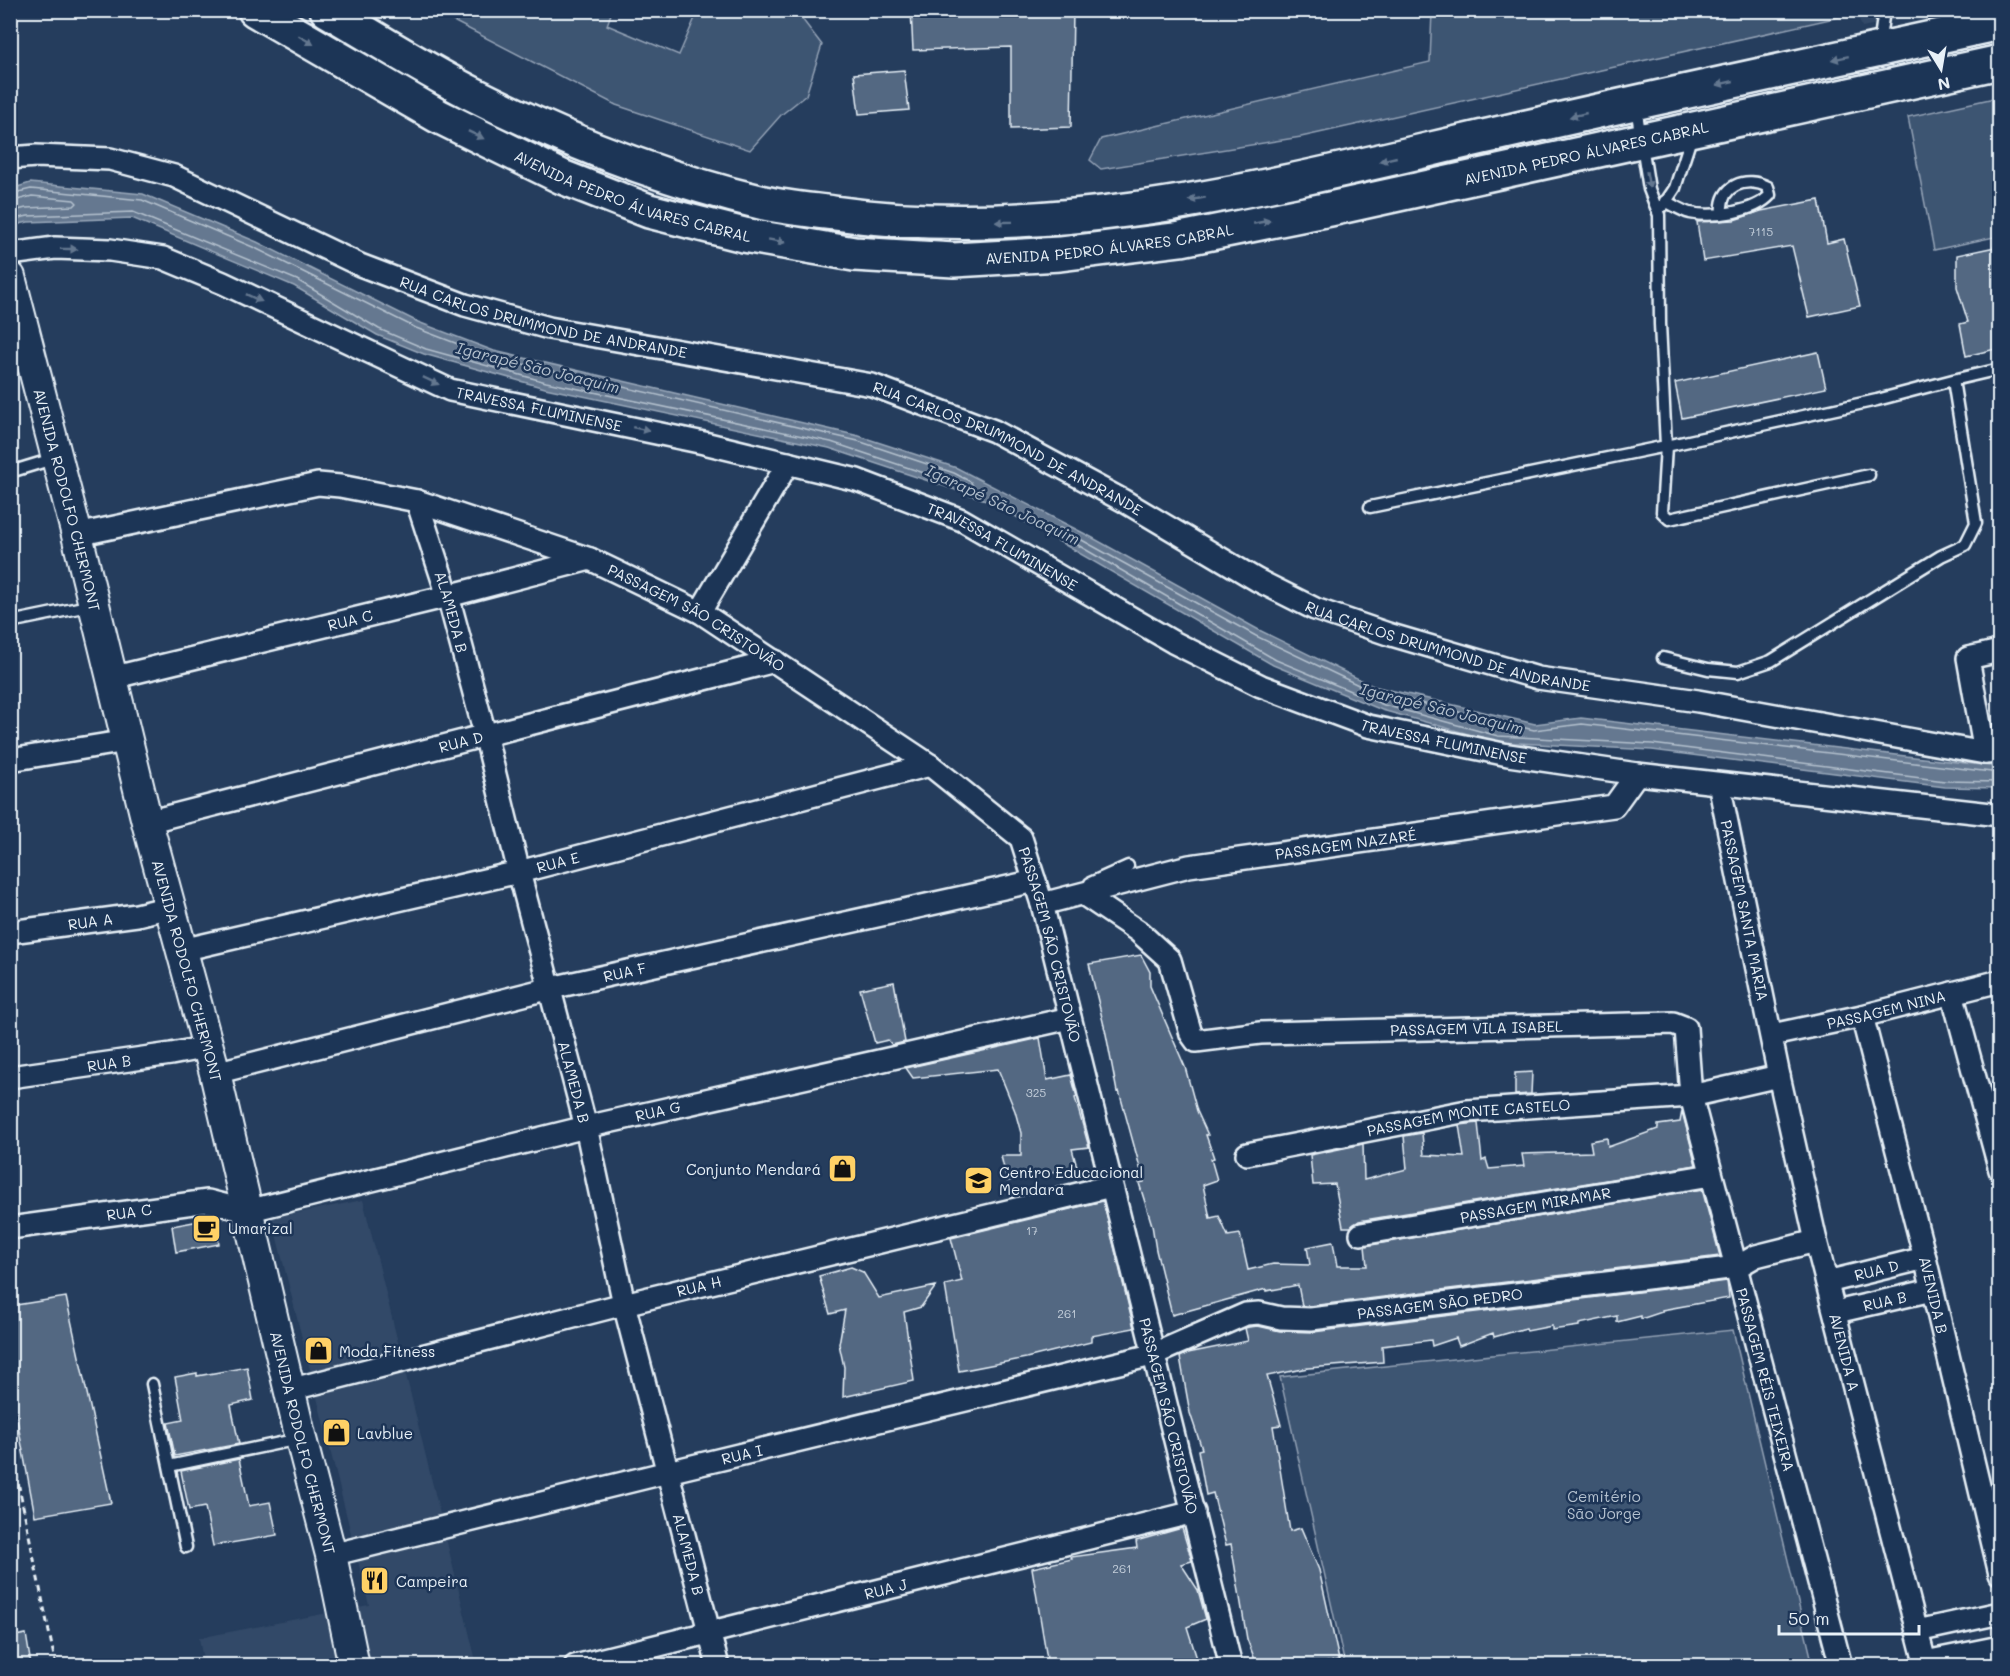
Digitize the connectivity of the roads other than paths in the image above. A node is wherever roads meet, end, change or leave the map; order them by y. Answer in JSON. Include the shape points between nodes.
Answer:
{"nodes":[{"id":1,"x":255,"y":10,"type":"edge"},
{"id":2,"x":327,"y":10,"type":"edge"},
{"id":3,"x":1884,"y":10,"type":"edge"},
{"id":4,"x":1989,"y":22,"type":"edge"},
{"id":5,"x":1878,"y":49,"type":"junction"},
{"id":6,"x":2000,"y":62,"type":"edge"},
{"id":7,"x":1635,"y":103,"type":"junction"},
{"id":8,"x":1694,"y":129,"type":"junction"},
{"id":9,"x":1641,"y":140,"type":"junction"},
{"id":10,"x":10,"y":159,"type":"edge"},
{"id":11,"x":1665,"y":201,"type":"junction"},
{"id":12,"x":1722,"y":213,"type":"dead end"},
{"id":13,"x":1659,"y":215,"type":"junction"},
{"id":14,"x":10,"y":254,"type":"edge"},
{"id":15,"x":10,"y":277,"type":"edge"},
{"id":16,"x":2000,"y":369,"type":"edge"},
{"id":17,"x":1953,"y":380,"type":"junction"},
{"id":18,"x":1666,"y":446,"type":"junction"},
{"id":19,"x":57,"y":458,"type":"junction"},
{"id":20,"x":788,"y":463,"type":"junction"},
{"id":21,"x":10,"y":472,"type":"edge"},
{"id":22,"x":1869,"y":475,"type":"dead end"},
{"id":23,"x":417,"y":501,"type":"junction"},
{"id":24,"x":1370,"y":507,"type":"dead end"},
{"id":25,"x":78,"y":536,"type":"junction"},
{"id":26,"x":590,"y":559,"type":"junction"},
{"id":27,"x":448,"y":596,"type":"junction"},
{"id":28,"x":94,"y":605,"type":"junction"},
{"id":29,"x":700,"y":612,"type":"junction"},
{"id":30,"x":10,"y":622,"type":"edge"},
{"id":31,"x":2000,"y":651,"type":"edge"},
{"id":32,"x":1663,"y":658,"type":"dead end"},
{"id":33,"x":775,"y":661,"type":"junction"},
{"id":34,"x":111,"y":678,"type":"junction"},
{"id":35,"x":485,"y":734,"type":"junction"},
{"id":36,"x":127,"y":741,"type":"junction"},
{"id":37,"x":1992,"y":752,"type":"edge"},
{"id":38,"x":10,"y":760,"type":"edge"},
{"id":39,"x":930,"y":765,"type":"junction"},
{"id":40,"x":1637,"y":774,"type":"junction"},
{"id":41,"x":1719,"y":784,"type":"junction"},
{"id":42,"x":2000,"y":815,"type":"edge"},
{"id":43,"x":147,"y":822,"type":"junction"},
{"id":44,"x":1128,"y":866,"type":"dead end"},
{"id":45,"x":519,"y":872,"type":"junction"},
{"id":46,"x":1035,"y":881,"type":"junction"},
{"id":47,"x":1083,"y":894,"type":"junction"},
{"id":48,"x":1042,"y":904,"type":"junction"},
{"id":49,"x":170,"y":907,"type":"junction"},
{"id":50,"x":10,"y":932,"type":"edge"},
{"id":51,"x":182,"y":950,"type":"junction"},
{"id":52,"x":2000,"y":981,"type":"edge"},
{"id":53,"x":550,"y":988,"type":"junction"},
{"id":54,"x":1952,"y":993,"type":"junction"},
{"id":55,"x":1862,"y":1016,"type":"junction"},
{"id":56,"x":1070,"y":1018,"type":"junction"},
{"id":57,"x":1772,"y":1035,"type":"junction"},
{"id":58,"x":212,"y":1060,"type":"junction"},
{"id":59,"x":1779,"y":1076,"type":"junction"},
{"id":60,"x":10,"y":1077,"type":"edge"},
{"id":61,"x":1691,"y":1096,"type":"junction"},
{"id":62,"x":586,"y":1127,"type":"junction"},
{"id":63,"x":1247,"y":1154,"type":"dead end"},
{"id":64,"x":2000,"y":1170,"type":"edge"},
{"id":65,"x":1711,"y":1175,"type":"junction"},
{"id":66,"x":1111,"y":1186,"type":"junction"},
{"id":67,"x":247,"y":1211,"type":"junction"},
{"id":68,"x":10,"y":1228,"type":"edge"},
{"id":69,"x":1361,"y":1234,"type":"dead end"},
{"id":70,"x":1816,"y":1241,"type":"junction"},
{"id":71,"x":1925,"y":1258,"type":"junction"},
{"id":72,"x":1737,"y":1267,"type":"junction"},
{"id":73,"x":1827,"y":1282,"type":"junction"},
{"id":74,"x":1932,"y":1290,"type":"junction"},
{"id":75,"x":624,"y":1304,"type":"junction"},
{"id":76,"x":1836,"y":1312,"type":"junction"},
{"id":77,"x":1152,"y":1355,"type":"junction"},
{"id":78,"x":152,"y":1384,"type":"dead end"},
{"id":79,"x":289,"y":1390,"type":"junction"},
{"id":80,"x":301,"y":1439,"type":"junction"},
{"id":81,"x":169,"y":1466,"type":"junction"},
{"id":82,"x":668,"y":1472,"type":"junction"},
{"id":83,"x":1194,"y":1512,"type":"junction"},
{"id":84,"x":186,"y":1547,"type":"dead end"},
{"id":85,"x":331,"y":1555,"type":"junction"},
{"id":86,"x":2000,"y":1574,"type":"edge"},
{"id":87,"x":2000,"y":1613,"type":"edge"},
{"id":88,"x":1917,"y":1631,"type":"junction"},
{"id":89,"x":711,"y":1633,"type":"junction"},
{"id":90,"x":2000,"y":1647,"type":"edge"},
{"id":91,"x":1926,"y":1664,"type":"edge"},
{"id":92,"x":354,"y":1665,"type":"edge"},
{"id":93,"x":575,"y":1665,"type":"edge"},
{"id":94,"x":718,"y":1665,"type":"edge"},
{"id":95,"x":1231,"y":1665,"type":"edge"},
{"id":96,"x":1841,"y":1665,"type":"edge"}],
"edges":[{"from":1,"to":9,"type":"main road","name":"AVENIDA PEDRO ÁLVARES CABRAL","one_way":true,"via":[[438,116],[562,177],[660,213],[744,235],[854,254],[954,260],[1060,254],[1182,239]]},
{"from":7,"to":2,"type":"main road","name":"AVENIDA PEDRO ÁLVARES CABRAL","one_way":true,"via":[[1314,176],[1144,209],[1018,222],[929,223],[768,204],[660,174],[470,92]]},
{"from":3,"to":5,"type":"lane"},
{"from":4,"to":5,"type":"main road","name":"AVENIDA PEDRO ÁLVARES CABRAL"},
{"from":5,"to":7,"type":"main road","name":"AVENIDA PEDRO ÁLVARES CABRAL","one_way":true},
{"from":6,"to":8,"type":"main road","name":"AVENIDA PEDRO ÁLVARES CABRAL"},
{"from":7,"to":9,"type":"lane"},
{"from":8,"to":9,"type":"main road","name":"AVENIDA PEDRO ÁLVARES CABRAL"},
{"from":8,"to":11,"type":"lane","via":[[1675,188]]},
{"from":9,"to":13,"type":"lane","one_way":true,"via":[[1649,189]]},
{"from":10,"to":37,"type":"street","name":"RUA CARLOS DRUMMOND DE ANDRANDE","via":[[110,159],[174,176],[360,265],[465,305],[549,328],[872,385],[994,431],[1276,590],[1315,609],[1388,634],[1538,678],[1698,700]]},
{"from":11,"to":12,"type":"lane","via":[[1689,213]]},
{"from":11,"to":13,"type":"lane"},
{"from":13,"to":18,"type":"lane"},
{"from":14,"to":20,"type":"street","name":"TRAVESSA FLUMINENSE","one_way":true,"via":[[55,248],[110,249],[163,258],[450,390]]},
{"from":15,"to":19,"type":"main road","name":"AVENIDA RODOLFO CHERMONT"},
{"from":16,"to":17,"type":"lane"},
{"from":17,"to":18,"type":"lane"},
{"from":17,"to":32,"type":"lane","via":[[1976,523],[1965,545],[1771,660],[1738,672]]},
{"from":18,"to":22,"type":"lane","via":[[1662,512],[1669,519]]},
{"from":18,"to":24,"type":"lane"},
{"from":19,"to":21,"type":"lane"},
{"from":19,"to":25,"type":"main road","name":"AVENIDA RODOLFO CHERMONT"},
{"from":20,"to":29,"type":"street"},
{"from":20,"to":40,"type":"street","name":"TRAVESSA FLUMINENSE","via":[[857,480],[962,520],[1182,647],[1261,686],[1368,726],[1508,755]]},
{"from":23,"to":25,"type":"street","name":"PASSAGEM SÃO CRISTOVÃO","via":[[318,484]]},
{"from":23,"to":26,"type":"street","name":"PASSAGEM SÃO CRISTOVÃO"},
{"from":23,"to":27,"type":"street","name":"ALAMEDA B"},
{"from":25,"to":28,"type":"main road","name":"AVENIDA RODOLFO CHERMONT"},
{"from":26,"to":27,"type":"street","name":"RUA C"},
{"from":26,"to":29,"type":"street","name":"PASSAGEM SÃO CRISTOVÃO"},
{"from":27,"to":34,"type":"street","name":"RUA C"},
{"from":27,"to":35,"type":"street","name":"ALAMEDA B"},
{"from":28,"to":30,"type":"lane"},
{"from":28,"to":34,"type":"main road","name":"AVENIDA RODOLFO CHERMONT"},
{"from":29,"to":33,"type":"street","name":"PASSAGEM SÃO CRISTOVÃO"},
{"from":31,"to":37,"type":"street","via":[[1968,657]]},
{"from":33,"to":35,"type":"street","name":"RUA D"},
{"from":33,"to":39,"type":"street","name":"PASSAGEM SÃO CRISTOVÃO"},
{"from":34,"to":36,"type":"main road","name":"AVENIDA RODOLFO CHERMONT"},
{"from":35,"to":43,"type":"street","name":"RUA D"},
{"from":35,"to":45,"type":"street","name":"ALAMEDA B"},
{"from":36,"to":38,"type":"street"},
{"from":36,"to":43,"type":"main road","name":"AVENIDA RODOLFO CHERMONT"},
{"from":39,"to":45,"type":"street","name":"RUA E"},
{"from":39,"to":46,"type":"street","name":"PASSAGEM SÃO CRISTOVÃO","via":[[1021,838]]},
{"from":40,"to":41,"type":"street","name":"TRAVESSA FLUMINENSE"},
{"from":40,"to":47,"type":"street","name":"PASSAGEM NAZARÉ","via":[[1614,807],[1189,866]]},
{"from":41,"to":42,"type":"street","name":"TRAVESSA FLUMINENSE"},
{"from":41,"to":57,"type":"street","name":"PASSAGEM SANTA MARIA"},
{"from":43,"to":49,"type":"main road","name":"AVENIDA RODOLFO CHERMONT"},
{"from":44,"to":48,"type":"lane"},
{"from":45,"to":51,"type":"street","name":"RUA E"},
{"from":45,"to":53,"type":"street","name":"ALAMEDA B"},
{"from":46,"to":48,"type":"street","name":"PASSAGEM SÃO CRISTOVÃO"},
{"from":46,"to":53,"type":"street","name":"RUA F"},
{"from":47,"to":48,"type":"street","name":"PASSAGEM NAZARÉ"},
{"from":47,"to":61,"type":"street","name":"PASSAGEM VILA ISABEL","via":[[1138,931],[1170,960],[1196,1041],[1260,1033],[1673,1023],[1686,1028]]},
{"from":48,"to":56,"type":"street","name":"PASSAGEM SÃO CRISTOVÃO"},
{"from":49,"to":50,"type":"street","name":"RUA A"},
{"from":49,"to":51,"type":"main road","name":"AVENIDA RODOLFO CHERMONT"},
{"from":51,"to":58,"type":"main road","name":"AVENIDA RODOLFO CHERMONT"},
{"from":52,"to":54,"type":"street","name":"PASSAGEM NINA"},
{"from":53,"to":58,"type":"street","name":"RUA F"},
{"from":53,"to":62,"type":"street","name":"ALAMEDA B"},
{"from":54,"to":55,"type":"street","name":"PASSAGEM NINA"},
{"from":54,"to":64,"type":"street"},
{"from":55,"to":57,"type":"street","name":"PASSAGEM NINA"},
{"from":55,"to":71,"type":"street","name":"AVENIDA B"},
{"from":56,"to":62,"type":"street","name":"RUA G"},
{"from":56,"to":66,"type":"street","name":"PASSAGEM SÃO CRISTOVÃO"},
{"from":57,"to":59,"type":"street","name":"AVENIDA A"},
{"from":58,"to":60,"type":"street","name":"RUA B","via":[[171,1054]]},
{"from":58,"to":67,"type":"main road","name":"AVENIDA RODOLFO CHERMONT"},
{"from":59,"to":61,"type":"street","name":"PASSAGEM MONTE CASTELO"},
{"from":59,"to":70,"type":"street","name":"AVENIDA A"},
{"from":61,"to":63,"type":"street","name":"PASSAGEM MONTE CASTELO","via":[[1467,1111]]},
{"from":61,"to":65,"type":"street","name":"PASSAGEM RÉIS TEIXEIRA"},
{"from":62,"to":67,"type":"street","name":"RUA G"},
{"from":62,"to":75,"type":"street","name":"ALAMEDA B"},
{"from":65,"to":69,"type":"street","name":"PASSAGEM MIRAMAR"},
{"from":65,"to":72,"type":"street","name":"PASSAGEM RÉIS TEIXEIRA"},
{"from":66,"to":75,"type":"street","name":"RUA H"},
{"from":66,"to":77,"type":"street","name":"PASSAGEM SÃO CRISTOVÃO"},
{"from":67,"to":68,"type":"street","name":"RUA C","via":[[208,1201]]},
{"from":67,"to":79,"type":"main road","name":"AVENIDA RODOLFO CHERMONT"},
{"from":70,"to":72,"type":"street","name":"PASSAGEM SÃO PEDRO","via":[[1756,1256]]},
{"from":70,"to":73,"type":"street","name":"AVENIDA A"},
{"from":71,"to":73,"type":"street","name":"RUA D"},
{"from":71,"to":74,"type":"street","name":"AVENIDA B"},
{"from":72,"to":77,"type":"street","name":"PASSAGEM SÃO PEDRO","via":[[1311,1319],[1246,1314]]},
{"from":72,"to":96,"type":"street","name":"PASSAGEM RÉIS TEIXEIRA"},
{"from":73,"to":76,"type":"street","name":"AVENIDA A"},
{"from":74,"to":76,"type":"street","name":"RUA B"},
{"from":74,"to":86,"type":"street","name":"AVENIDA B"},
{"from":75,"to":79,"type":"street","name":"RUA H"},
{"from":75,"to":82,"type":"street","name":"ALAMEDA B"},
{"from":76,"to":88,"type":"street","name":"AVENIDA A"},
{"from":77,"to":82,"type":"street","name":"RUA I"},
{"from":77,"to":83,"type":"street","name":"PASSAGEM SÃO CRISTOVÃO"},
{"from":78,"to":81,"type":"lane"},
{"from":79,"to":80,"type":"main road","name":"AVENIDA RODOLFO CHERMONT"},
{"from":80,"to":81,"type":"lane"},
{"from":80,"to":85,"type":"main road","name":"AVENIDA RODOLFO CHERMONT"},
{"from":81,"to":84,"type":"lane"},
{"from":82,"to":85,"type":"street","name":"RUA I"},
{"from":82,"to":89,"type":"street","name":"ALAMEDA B"},
{"from":83,"to":89,"type":"street","name":"RUA J"},
{"from":83,"to":95,"type":"street","name":"PASSAGEM SÃO CRISTOVÃO"},
{"from":85,"to":92,"type":"main road","name":"AVENIDA RODOLFO CHERMONT"},
{"from":87,"to":88,"type":"street"},
{"from":88,"to":91,"type":"street","name":"AVENIDA A"},
{"from":89,"to":93,"type":"street","name":"RUA J"},
{"from":89,"to":94,"type":"street","name":"ALAMEDA B"},
{"from":90,"to":91,"type":"street"}]}
